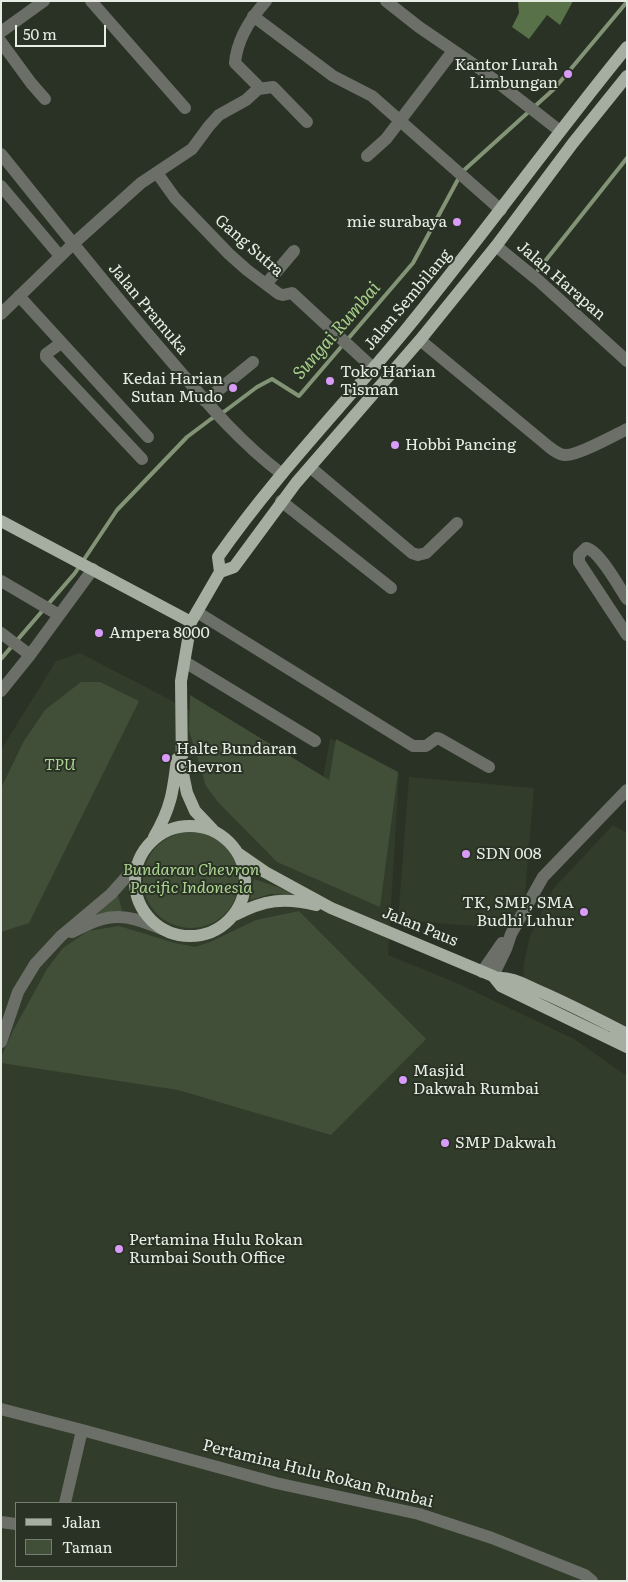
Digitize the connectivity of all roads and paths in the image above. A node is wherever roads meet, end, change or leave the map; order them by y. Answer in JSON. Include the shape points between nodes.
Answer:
{"nodes":[{"id":1,"x":44,"y":1,"type":"edge"},
{"id":2,"x":91,"y":1,"type":"edge"},
{"id":3,"x":266,"y":1,"type":"edge"},
{"id":4,"x":386,"y":1,"type":"edge"},
{"id":5,"x":253,"y":16,"type":"junction"},
{"id":6,"x":1,"y":32,"type":"edge"},
{"id":7,"x":1,"y":42,"type":"edge"},
{"id":8,"x":627,"y":47,"type":"edge"},
{"id":9,"x":453,"y":51,"type":"junction"},
{"id":10,"x":627,"y":76,"type":"edge"},
{"id":11,"x":258,"y":89,"type":"junction"},
{"id":12,"x":45,"y":99,"type":"dead end"},
{"id":13,"x":185,"y":108,"type":"dead end"},
{"id":14,"x":400,"y":121,"type":"junction"},
{"id":15,"x":307,"y":122,"type":"dead end"},
{"id":16,"x":560,"y":132,"type":"junction"},
{"id":17,"x":1,"y":154,"type":"edge"},
{"id":18,"x":367,"y":156,"type":"dead end"},
{"id":19,"x":157,"y":173,"type":"junction"},
{"id":20,"x":1,"y":186,"type":"edge"},
{"id":21,"x":501,"y":210,"type":"junction"},
{"id":22,"x":73,"y":244,"type":"junction"},
{"id":23,"x":496,"y":246,"type":"junction"},
{"id":24,"x":294,"y":251,"type":"dead end"},
{"id":25,"x":60,"y":256,"type":"junction"},
{"id":26,"x":266,"y":284,"type":"junction"},
{"id":27,"x":20,"y":296,"type":"junction"},
{"id":28,"x":1,"y":314,"type":"edge"},
{"id":29,"x":420,"y":340,"type":"junction"},
{"id":30,"x":61,"y":343,"type":"junction"},
{"id":31,"x":627,"y":361,"type":"edge"},
{"id":32,"x":253,"y":362,"type":"dead end"},
{"id":33,"x":373,"y":368,"type":"junction"},
{"id":34,"x":205,"y":401,"type":"junction"},
{"id":35,"x":627,"y":428,"type":"edge"},
{"id":36,"x":148,"y":437,"type":"dead end"},
{"id":37,"x":142,"y":459,"type":"dead end"},
{"id":38,"x":310,"y":467,"type":"junction"},
{"id":39,"x":282,"y":474,"type":"junction"},
{"id":40,"x":281,"y":501,"type":"junction"},
{"id":41,"x":1,"y":521,"type":"edge"},
{"id":42,"x":457,"y":523,"type":"dead end"},
{"id":43,"x":218,"y":557,"type":"junction"},
{"id":44,"x":234,"y":567,"type":"junction"},
{"id":45,"x":94,"y":569,"type":"junction"},
{"id":46,"x":220,"y":572,"type":"junction"},
{"id":47,"x":1,"y":581,"type":"edge"},
{"id":48,"x":391,"y":588,"type":"dead end"},
{"id":49,"x":627,"y":599,"type":"edge"},
{"id":50,"x":50,"y":610,"type":"junction"},
{"id":51,"x":194,"y":617,"type":"junction"},
{"id":52,"x":627,"y":635,"type":"edge"},
{"id":53,"x":10,"y":640,"type":"edge"},
{"id":54,"x":30,"y":655,"type":"junction"},
{"id":55,"x":185,"y":662,"type":"junction"},
{"id":56,"x":3,"y":685,"type":"edge"},
{"id":57,"x":181,"y":730,"type":"junction"},
{"id":58,"x":315,"y":741,"type":"dead end"},
{"id":59,"x":490,"y":767,"type":"dead end"},
{"id":60,"x":627,"y":790,"type":"edge"},
{"id":61,"x":213,"y":830,"type":"junction"},
{"id":62,"x":153,"y":839,"type":"junction"},
{"id":63,"x":239,"y":854,"type":"junction"},
{"id":64,"x":137,"y":865,"type":"junction"},
{"id":65,"x":331,"y":908,"type":"junction"},
{"id":66,"x":234,"y":915,"type":"junction"},
{"id":67,"x":162,"y":929,"type":"junction"},
{"id":68,"x":62,"y":936,"type":"junction"},
{"id":69,"x":490,"y":975,"type":"junction"},
{"id":70,"x":627,"y":1034,"type":"edge"},
{"id":71,"x":1,"y":1042,"type":"edge"},
{"id":72,"x":627,"y":1046,"type":"edge"},
{"id":73,"x":1,"y":1409,"type":"edge"},
{"id":74,"x":82,"y":1430,"type":"junction"},
{"id":75,"x":65,"y":1502,"type":"edge"},
{"id":76,"x":1,"y":1522,"type":"edge"},
{"id":77,"x":15,"y":1524,"type":"edge"},
{"id":78,"x":592,"y":1581,"type":"edge"}],
"edges":[{"from":1,"to":6,"type":"street"},
{"from":2,"to":13,"type":"street"},
{"from":3,"to":5,"type":"street"},
{"from":4,"to":9,"type":"street"},
{"from":5,"to":11,"type":"street","via":[[235,63]]},
{"from":5,"to":14,"type":"street","via":[[333,76],[372,96]]},
{"from":7,"to":12,"type":"street"},
{"from":8,"to":16,"type":"main road","name":"Jalan Sembilang"},
{"from":9,"to":14,"type":"street"},
{"from":9,"to":16,"type":"street"},
{"from":10,"to":23,"type":"main road","name":"Jalan Sembilang"},
{"from":11,"to":15,"type":"street","via":[[273,87]]},
{"from":11,"to":19,"type":"street","via":[[219,115],[192,149]]},
{"from":14,"to":18,"type":"street"},
{"from":14,"to":21,"type":"street"},
{"from":16,"to":21,"type":"main road","name":"Jalan Sembilang"},
{"from":17,"to":22,"type":"street","name":"Jalan Pramuka"},
{"from":19,"to":22,"type":"street","via":[[141,183]]},
{"from":19,"to":26,"type":"street","name":"Gang Sutra","via":[[175,198],[229,254]]},
{"from":20,"to":25,"type":"street"},
{"from":21,"to":33,"type":"main road","name":"Jalan Sembilang"},
{"from":22,"to":25,"type":"street"},
{"from":22,"to":34,"type":"street","name":"Jalan Pramuka"},
{"from":23,"to":29,"type":"main road","name":"Jalan Sembilang"},
{"from":23,"to":31,"type":"street","name":"Jalan Harapan"},
{"from":24,"to":26,"type":"street"},
{"from":25,"to":27,"type":"street"},
{"from":26,"to":33,"type":"street","name":"Gang Sutra","via":[[283,295],[292,293]]},
{"from":27,"to":28,"type":"street"},
{"from":27,"to":30,"type":"street"},
{"from":29,"to":35,"type":"street","via":[[558,453],[567,456]]},
{"from":29,"to":38,"type":"main road","name":"Jalan Sembilang"},
{"from":30,"to":36,"type":"street"},
{"from":30,"to":37,"type":"street","via":[[46,357]]},
{"from":32,"to":34,"type":"street"},
{"from":33,"to":39,"type":"main road","name":"Jalan Sembilang"},
{"from":34,"to":39,"type":"street","name":"Jalan Pramuka","via":[[257,455]]},
{"from":38,"to":40,"type":"main road","name":"Jalan Sembilang"},
{"from":38,"to":42,"type":"street","via":[[412,553],[426,553]]},
{"from":39,"to":43,"type":"main road","name":"Jalan Sembilang"},
{"from":40,"to":44,"type":"main road","name":"Jalan Sembilang"},
{"from":40,"to":48,"type":"street"},
{"from":41,"to":45,"type":"main road"},
{"from":43,"to":44,"type":"main road"},
{"from":43,"to":46,"type":"main road"},
{"from":44,"to":46,"type":"main road"},
{"from":45,"to":50,"type":"street"},
{"from":45,"to":51,"type":"main road"},
{"from":46,"to":51,"type":"main road"},
{"from":47,"to":50,"type":"street"},
{"from":49,"to":52,"type":"street","via":[[599,558],[586,548],[579,555],[578,562]]},
{"from":50,"to":54,"type":"street"},
{"from":51,"to":55,"type":"main road"},
{"from":51,"to":59,"type":"street","via":[[413,746],[426,746],[437,738]]},
{"from":53,"to":54,"type":"street"},
{"from":54,"to":56,"type":"street"},
{"from":55,"to":57,"type":"main road","via":[[181,681]]},
{"from":55,"to":58,"type":"street"},
{"from":57,"to":61,"type":"main road","via":[[182,769],[187,793],[195,811]]},
{"from":57,"to":62,"type":"main road","via":[[172,800]]},
{"from":60,"to":69,"type":"street","via":[[543,877],[511,934],[505,938]]},
{"from":61,"to":62,"type":"main road","via":[[181,826]]},
{"from":61,"to":63,"type":"main road","via":[[228,840]]},
{"from":62,"to":64,"type":"main road"},
{"from":63,"to":65,"type":"main road","name":"Jalan Paus"},
{"from":63,"to":66,"type":"main road","via":[[245,870],[246,887]]},
{"from":64,"to":67,"type":"main road","via":[[134,880],[142,909]]},
{"from":64,"to":68,"type":"street","via":[[111,894]]},
{"from":65,"to":66,"type":"main road","name":"Jalan Paus","via":[[301,901],[274,901],[254,905]]},
{"from":65,"to":69,"type":"main road","name":"Jalan Paus"},
{"from":66,"to":67,"type":"main road","via":[[224,925],[200,936],[175,934]]},
{"from":67,"to":68,"type":"street","via":[[116,916]]},
{"from":68,"to":71,"type":"street","via":[[35,964],[18,992]]},
{"from":69,"to":70,"type":"main road","name":"Jalan Paus","via":[[524,985]]},
{"from":69,"to":72,"type":"main road","name":"Jalan Paus","via":[[501,986]]},
{"from":73,"to":74,"type":"street","name":"Pertamina Hulu Rokan Rumbai"},
{"from":74,"to":75,"type":"street"},
{"from":74,"to":78,"type":"street","name":"Pertamina Hulu Rokan Rumbai","via":[[276,1484],[419,1514],[492,1538]]},
{"from":76,"to":77,"type":"street"}]}
